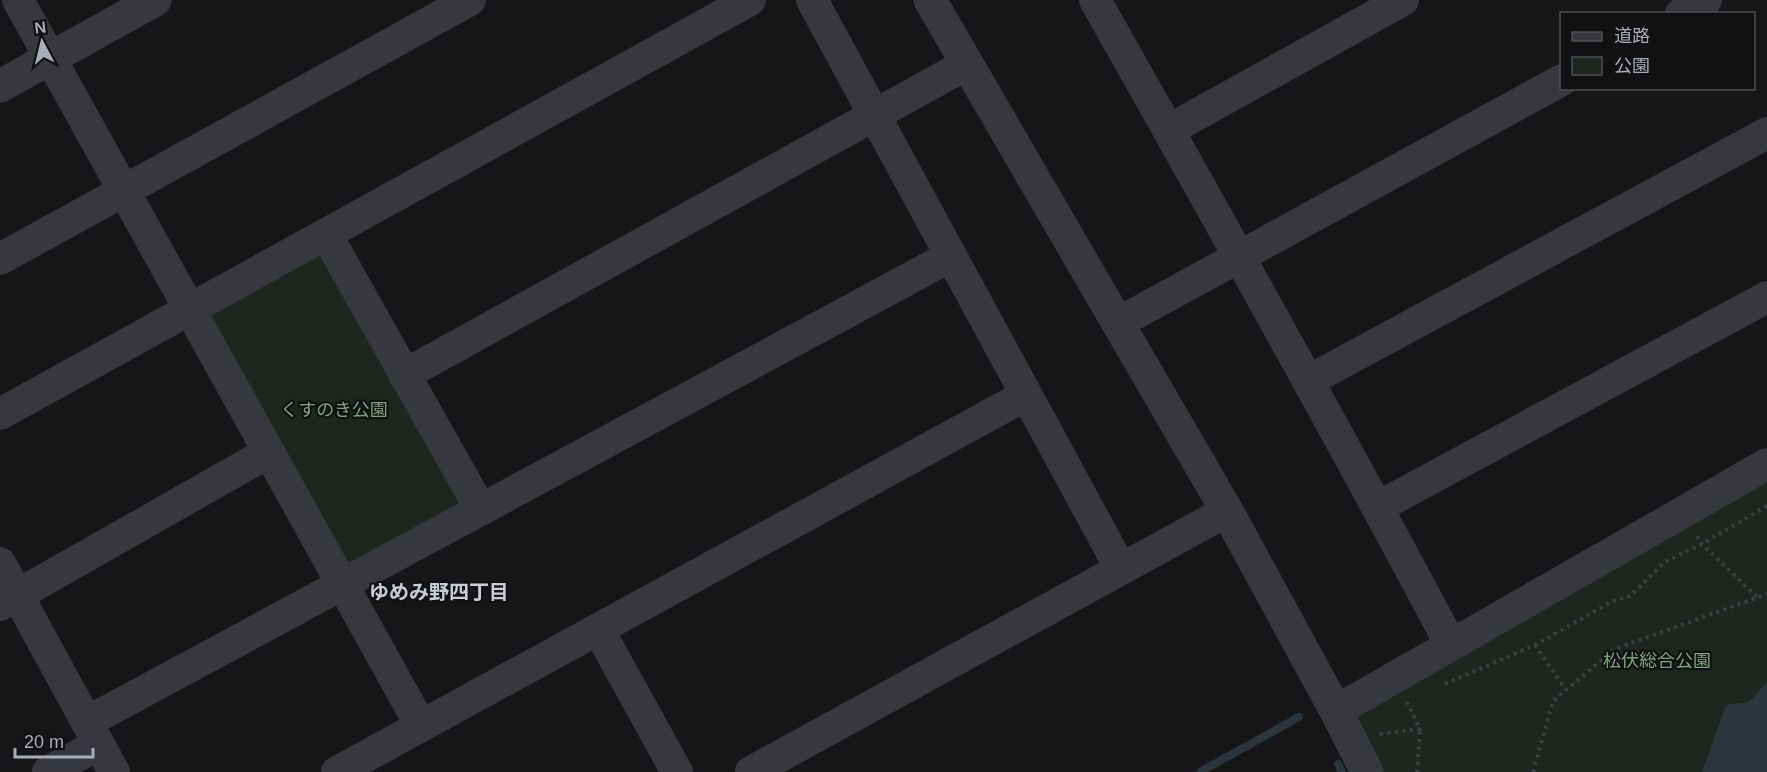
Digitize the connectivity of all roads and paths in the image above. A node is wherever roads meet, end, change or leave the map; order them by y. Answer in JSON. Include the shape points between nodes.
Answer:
{"nodes":[{"id":1,"x":18,"y":0,"type":"edge"},
{"id":2,"x":155,"y":0,"type":"edge"},
{"id":3,"x":470,"y":0,"type":"edge"},
{"id":4,"x":750,"y":0,"type":"edge"},
{"id":5,"x":812,"y":0,"type":"edge"},
{"id":6,"x":930,"y":0,"type":"edge"},
{"id":7,"x":1096,"y":0,"type":"edge"},
{"id":8,"x":1403,"y":0,"type":"edge"},
{"id":9,"x":1706,"y":0,"type":"edge"},
{"id":10,"x":1685,"y":12,"type":"edge"},
{"id":11,"x":50,"y":59,"type":"junction"},
{"id":12,"x":967,"y":63,"type":"junction"},
{"id":13,"x":1560,"y":81,"type":"edge"},
{"id":14,"x":0,"y":86,"type":"edge"},
{"id":15,"x":874,"y":115,"type":"junction"},
{"id":16,"x":1169,"y":130,"type":"junction"},
{"id":17,"x":1767,"y":133,"type":"edge"},
{"id":18,"x":123,"y":191,"type":"junction"},
{"id":19,"x":326,"y":234,"type":"junction"},
{"id":20,"x":951,"y":256,"type":"junction"},
{"id":21,"x":1239,"y":258,"type":"junction"},
{"id":22,"x":0,"y":259,"type":"edge"},
{"id":23,"x":1767,"y":297,"type":"edge"},
{"id":24,"x":189,"y":309,"type":"junction"},
{"id":25,"x":1118,"y":323,"type":"junction"},
{"id":26,"x":404,"y":375,"type":"junction"},
{"id":27,"x":1308,"y":381,"type":"junction"},
{"id":28,"x":1026,"y":395,"type":"junction"},
{"id":29,"x":0,"y":414,"type":"edge"},
{"id":30,"x":268,"y":452,"type":"junction"},
{"id":31,"x":1767,"y":464,"type":"edge"},
{"id":32,"x":1767,"y":506,"type":"edge"},
{"id":33,"x":1378,"y":507,"type":"junction"},
{"id":34,"x":482,"y":510,"type":"junction"},
{"id":35,"x":1227,"y":511,"type":"junction"},
{"id":36,"x":1702,"y":544,"type":"junction"},
{"id":37,"x":0,"y":563,"type":"edge"},
{"id":38,"x":1121,"y":569,"type":"junction"},
{"id":39,"x":342,"y":585,"type":"junction"},
{"id":40,"x":1767,"y":594,"type":"edge"},
{"id":41,"x":1757,"y":597,"type":"junction"},
{"id":42,"x":9,"y":600,"type":"edge"},
{"id":43,"x":598,"y":629,"type":"junction"},
{"id":44,"x":1451,"y":645,"type":"junction"},
{"id":45,"x":1535,"y":645,"type":"junction"},
{"id":46,"x":1437,"y":687,"type":"dead end"},
{"id":47,"x":1566,"y":690,"type":"junction"},
{"id":48,"x":1416,"y":696,"type":"dead end"},
{"id":49,"x":1341,"y":721,"type":"junction"},
{"id":50,"x":421,"y":726,"type":"junction"},
{"id":51,"x":1420,"y":729,"type":"junction"},
{"id":52,"x":93,"y":733,"type":"junction"},
{"id":53,"x":48,"y":772,"type":"edge"},
{"id":54,"x":114,"y":772,"type":"edge"},
{"id":55,"x":337,"y":772,"type":"edge"},
{"id":56,"x":677,"y":772,"type":"edge"},
{"id":57,"x":751,"y":772,"type":"edge"},
{"id":58,"x":1367,"y":772,"type":"edge"},
{"id":59,"x":1417,"y":772,"type":"edge"},
{"id":60,"x":1533,"y":772,"type":"edge"}],
"edges":[{"from":1,"to":11,"type":"street"},
{"from":2,"to":11,"type":"street"},
{"from":3,"to":18,"type":"street"},
{"from":4,"to":19,"type":"street"},
{"from":5,"to":15,"type":"street"},
{"from":6,"to":12,"type":"street"},
{"from":7,"to":16,"type":"street"},
{"from":8,"to":16,"type":"street"},
{"from":9,"to":10,"type":"street"},
{"from":11,"to":14,"type":"street"},
{"from":11,"to":18,"type":"street"},
{"from":12,"to":15,"type":"street"},
{"from":12,"to":25,"type":"street"},
{"from":13,"to":21,"type":"street"},
{"from":15,"to":20,"type":"street"},
{"from":15,"to":26,"type":"street"},
{"from":16,"to":21,"type":"street"},
{"from":17,"to":27,"type":"street"},
{"from":18,"to":22,"type":"street"},
{"from":18,"to":24,"type":"street"},
{"from":19,"to":24,"type":"street"},
{"from":19,"to":26,"type":"street"},
{"from":20,"to":28,"type":"street"},
{"from":20,"to":34,"type":"street"},
{"from":21,"to":25,"type":"street"},
{"from":21,"to":27,"type":"street"},
{"from":23,"to":33,"type":"street"},
{"from":24,"to":29,"type":"street"},
{"from":24,"to":30,"type":"street"},
{"from":25,"to":35,"type":"street"},
{"from":26,"to":34,"type":"street"},
{"from":27,"to":33,"type":"street"},
{"from":28,"to":38,"type":"street"},
{"from":28,"to":43,"type":"street"},
{"from":30,"to":39,"type":"street"},
{"from":30,"to":42,"type":"street"},
{"from":31,"to":44,"type":"street"},
{"from":32,"to":36,"type":"path"},
{"from":33,"to":44,"type":"street"},
{"from":34,"to":39,"type":"street"},
{"from":35,"to":38,"type":"street"},
{"from":35,"to":49,"type":"street"},
{"from":36,"to":41,"type":"path"},
{"from":36,"to":45,"type":"path","via":[[1665,562],[1629,596]]},
{"from":37,"to":42,"type":"street"},
{"from":38,"to":57,"type":"street"},
{"from":39,"to":50,"type":"street"},
{"from":39,"to":52,"type":"street"},
{"from":40,"to":41,"type":"path"},
{"from":41,"to":47,"type":"path","via":[[1615,649]]},
{"from":42,"to":52,"type":"street"},
{"from":43,"to":50,"type":"street"},
{"from":43,"to":56,"type":"street"},
{"from":44,"to":49,"type":"street"},
{"from":45,"to":46,"type":"path"},
{"from":45,"to":47,"type":"path"},
{"from":47,"to":60,"type":"path","via":[[1553,701]]},
{"from":48,"to":51,"type":"path","via":[[1406,700]]},
{"from":49,"to":51,"type":"path","via":[[1361,723],[1375,734]]},
{"from":49,"to":58,"type":"street"},
{"from":50,"to":55,"type":"street"},
{"from":51,"to":59,"type":"path"},
{"from":52,"to":53,"type":"street"},
{"from":52,"to":54,"type":"street"}]}
